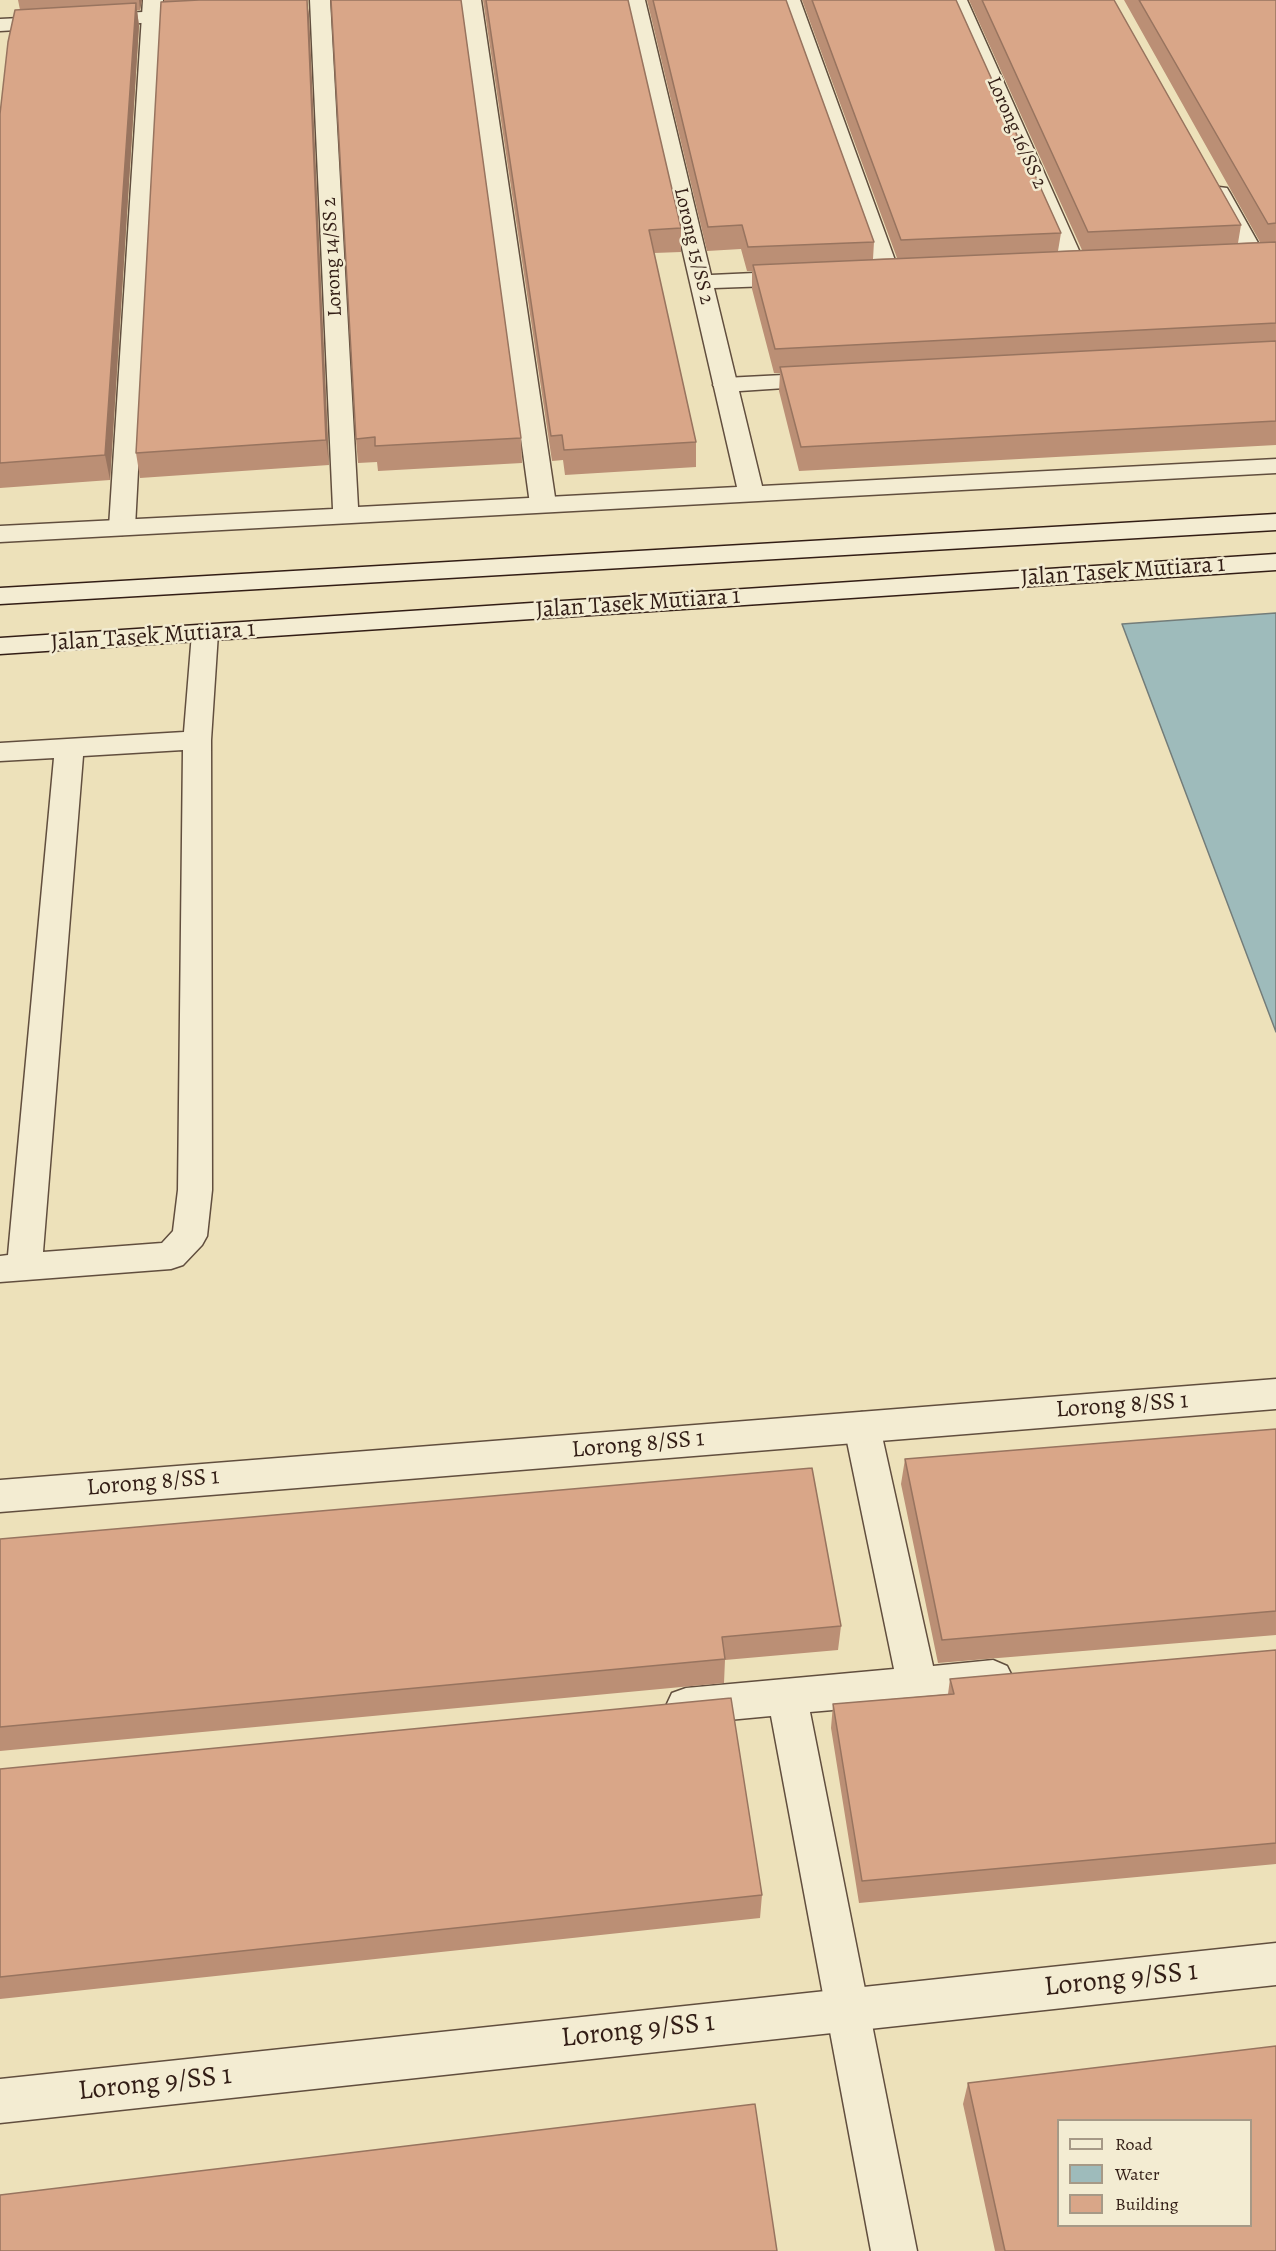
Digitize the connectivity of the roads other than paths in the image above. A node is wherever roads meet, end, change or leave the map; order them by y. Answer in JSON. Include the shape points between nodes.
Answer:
{"nodes":[{"id":1,"x":471,"y":0,"type":"edge"},
{"id":2,"x":635,"y":0,"type":"edge"},
{"id":3,"x":790,"y":0,"type":"edge"},
{"id":4,"x":957,"y":0,"type":"edge"},
{"id":5,"x":320,"y":4,"type":"edge"},
{"id":6,"x":152,"y":9,"type":"edge"},
{"id":7,"x":298,"y":10,"type":"edge"},
{"id":8,"x":219,"y":14,"type":"edge"},
{"id":9,"x":0,"y":25,"type":"edge"},
{"id":10,"x":1209,"y":175,"type":"edge"},
{"id":11,"x":1265,"y":257,"type":"edge"},
{"id":12,"x":1231,"y":258,"type":"edge"},
{"id":13,"x":1099,"y":264,"type":"edge"},
{"id":14,"x":1075,"y":266,"type":"junction"},
{"id":15,"x":1052,"y":267,"type":"edge"},
{"id":16,"x":912,"y":273,"type":"edge"},
{"id":17,"x":889,"y":274,"type":"junction"},
{"id":18,"x":866,"y":275,"type":"edge"},
{"id":19,"x":819,"y":277,"type":"edge"},
{"id":20,"x":701,"y":282,"type":"junction"},
{"id":21,"x":845,"y":379,"type":"edge"},
{"id":22,"x":725,"y":385,"type":"junction"},
{"id":23,"x":1276,"y":466,"type":"edge"},
{"id":24,"x":751,"y":493,"type":"junction"},
{"id":25,"x":543,"y":504,"type":"junction"},
{"id":26,"x":346,"y":515,"type":"junction"},
{"id":27,"x":1276,"y":522,"type":"edge"},
{"id":28,"x":122,"y":527,"type":"junction"},
{"id":29,"x":0,"y":534,"type":"edge"},
{"id":30,"x":1276,"y":562,"type":"edge"},
{"id":31,"x":0,"y":596,"type":"edge"},
{"id":32,"x":205,"y":633,"type":"junction"},
{"id":33,"x":0,"y":646,"type":"edge"},
{"id":34,"x":197,"y":740,"type":"junction"},
{"id":35,"x":69,"y":748,"type":"junction"},
{"id":36,"x":0,"y":752,"type":"edge"},
{"id":37,"x":12,"y":1268,"type":"edge"},
{"id":38,"x":1276,"y":1394,"type":"edge"},
{"id":39,"x":862,"y":1427,"type":"junction"},
{"id":40,"x":0,"y":1496,"type":"edge"},
{"id":41,"x":1033,"y":1675,"type":"edge"},
{"id":42,"x":917,"y":1685,"type":"junction"},
{"id":43,"x":787,"y":1696,"type":"junction"},
{"id":44,"x":656,"y":1709,"type":"edge"},
{"id":45,"x":1276,"y":1964,"type":"edge"},
{"id":46,"x":847,"y":2008,"type":"junction"},
{"id":47,"x":0,"y":2101,"type":"edge"},
{"id":48,"x":894,"y":2251,"type":"edge"}],
"edges":[{"from":1,"to":25,"type":"street"},
{"from":2,"to":20,"type":"street","name":"Lorong 15/SS 2"},
{"from":3,"to":17,"type":"street"},
{"from":4,"to":14,"type":"street","name":"Lorong 16/SS 2"},
{"from":5,"to":7,"type":"street"},
{"from":5,"to":26,"type":"street","name":"Lorong 14/SS 2"},
{"from":6,"to":8,"type":"street"},
{"from":6,"to":9,"type":"street"},
{"from":6,"to":28,"type":"street"},
{"from":10,"to":11,"type":"street"},
{"from":11,"to":12,"type":"street"},
{"from":13,"to":14,"type":"street"},
{"from":14,"to":15,"type":"street"},
{"from":16,"to":17,"type":"street"},
{"from":17,"to":18,"type":"street"},
{"from":19,"to":20,"type":"street"},
{"from":20,"to":22,"type":"street","name":"Lorong 15/SS 2"},
{"from":21,"to":22,"type":"street"},
{"from":22,"to":24,"type":"street","name":"Lorong 15/SS 2"},
{"from":23,"to":24,"type":"street"},
{"from":24,"to":25,"type":"street"},
{"from":25,"to":26,"type":"street"},
{"from":26,"to":28,"type":"street"},
{"from":27,"to":31,"type":"street","name":"Jalan Tasek Mutiara 1"},
{"from":28,"to":29,"type":"street"},
{"from":30,"to":32,"type":"street","name":"Jalan Tasek Mutiara 1"},
{"from":32,"to":33,"type":"street","name":"Jalan Tasek Mutiara 1"},
{"from":32,"to":34,"type":"street"},
{"from":34,"to":35,"type":"street"},
{"from":34,"to":37,"type":"street","via":[[195,1190],[190,1236],[171,1256]]},
{"from":35,"to":36,"type":"street"},
{"from":35,"to":37,"type":"street"},
{"from":38,"to":39,"type":"street","name":"Lorong 8/SS 1"},
{"from":39,"to":40,"type":"street","name":"Lorong 8/SS 1"},
{"from":39,"to":42,"type":"street"},
{"from":41,"to":42,"type":"street"},
{"from":42,"to":43,"type":"street"},
{"from":43,"to":44,"type":"street"},
{"from":43,"to":46,"type":"street"},
{"from":45,"to":46,"type":"street","name":"Lorong 9/SS 1"},
{"from":46,"to":47,"type":"street","name":"Lorong 9/SS 1"},
{"from":46,"to":48,"type":"street"}]}
